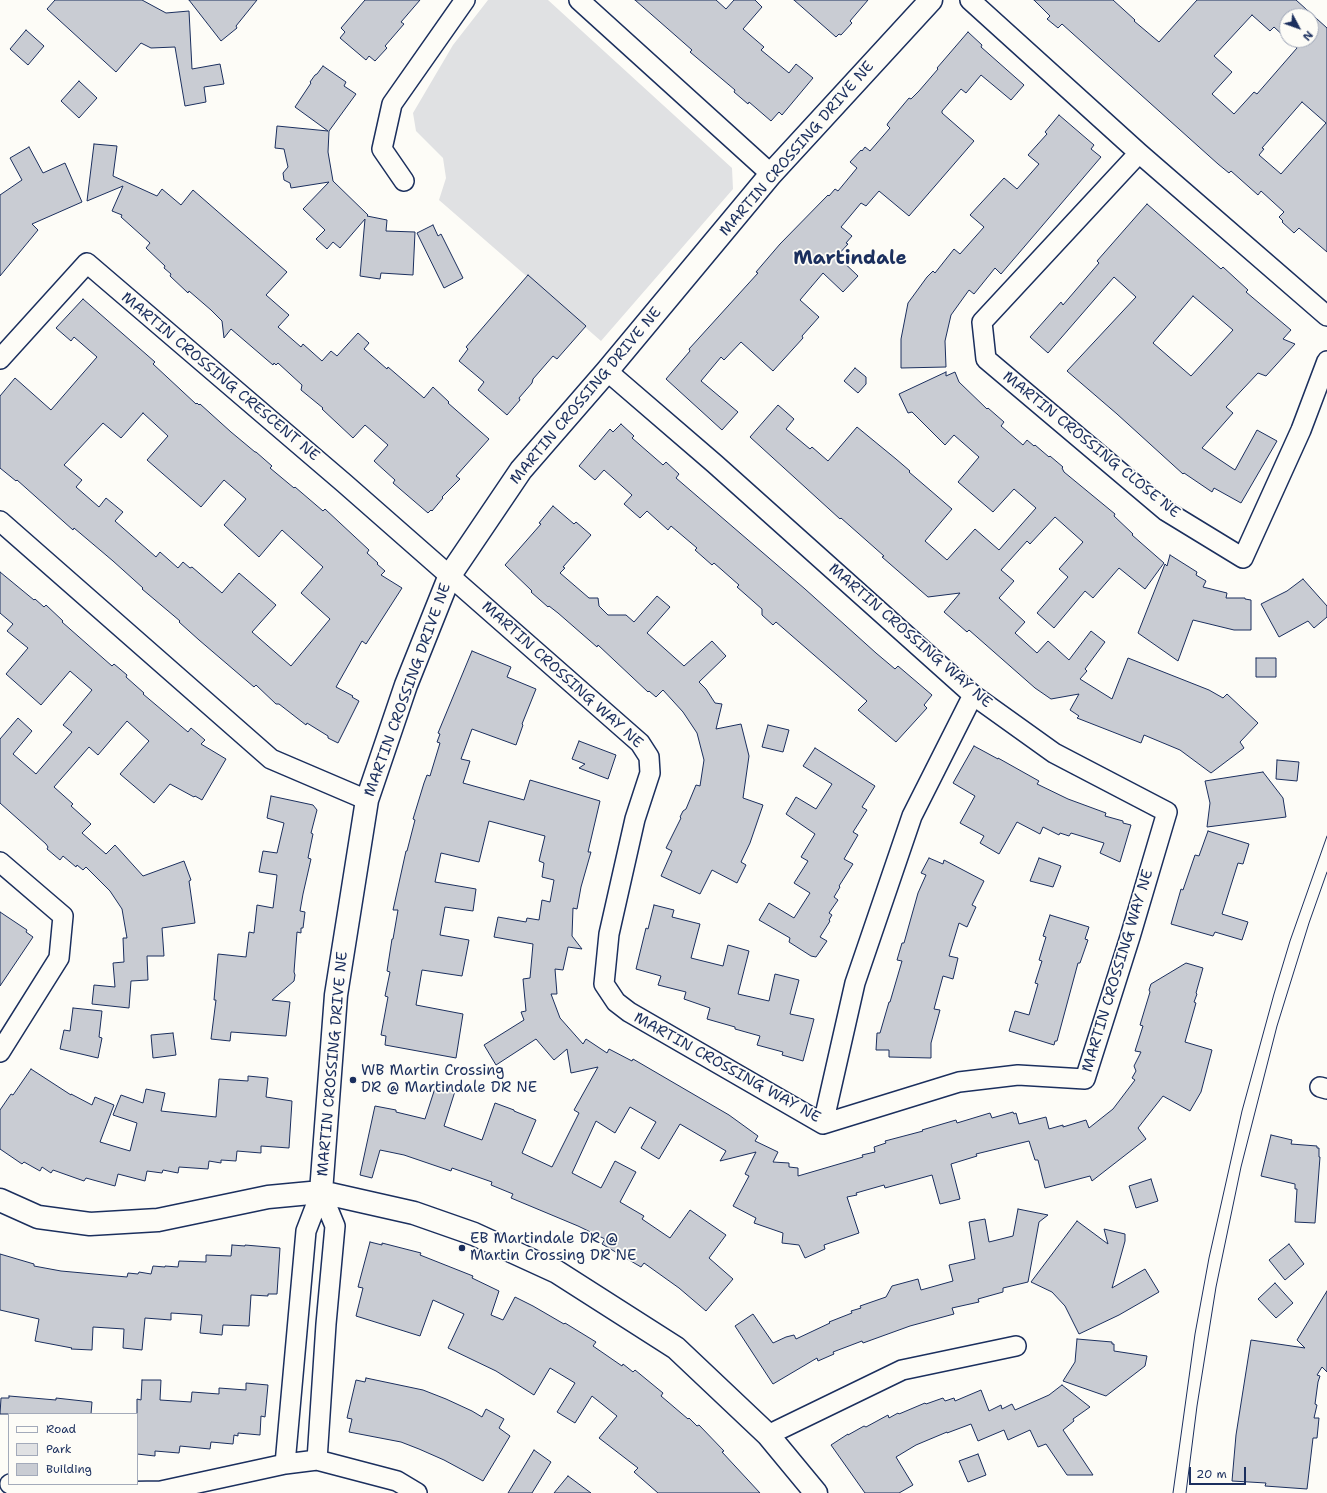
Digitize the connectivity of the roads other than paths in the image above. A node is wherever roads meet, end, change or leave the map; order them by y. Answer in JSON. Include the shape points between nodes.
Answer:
{"nodes":[{"id":1,"x":465,"y":0,"type":"edge"},
{"id":2,"x":579,"y":0,"type":"edge"},
{"id":3,"x":931,"y":0,"type":"edge"},
{"id":4,"x":970,"y":0,"type":"edge"},
{"id":5,"x":1139,"y":153,"type":"junction"},
{"id":6,"x":771,"y":174,"type":"junction"},
{"id":7,"x":404,"y":181,"type":"dead end"},
{"id":8,"x":1327,"y":316,"type":"edge"},
{"id":9,"x":0,"y":359,"type":"edge"},
{"id":10,"x":1327,"y":361,"type":"edge"},
{"id":11,"x":607,"y":371,"type":"junction"},
{"id":12,"x":0,"y":521,"type":"edge"},
{"id":13,"x":450,"y":575,"type":"junction"},
{"id":14,"x":973,"y":695,"type":"junction"},
{"id":15,"x":366,"y":800,"type":"junction"},
{"id":16,"x":0,"y":862,"type":"edge"},
{"id":17,"x":0,"y":1052,"type":"edge"},
{"id":18,"x":823,"y":1124,"type":"junction"},
{"id":19,"x":321,"y":1192,"type":"junction"},
{"id":20,"x":0,"y":1200,"type":"edge"},
{"id":21,"x":1016,"y":1346,"type":"dead end"},
{"id":22,"x":768,"y":1434,"type":"junction"},
{"id":23,"x":316,"y":1460,"type":"junction"},
{"id":24,"x":285,"y":1464,"type":"junction"},
{"id":25,"x":13,"y":1485,"type":"edge"},
{"id":26,"x":417,"y":1493,"type":"edge"},
{"id":27,"x":816,"y":1493,"type":"edge"}],
"edges":[{"from":1,"to":7,"type":"street","via":[[392,104],[382,149]]},
{"from":2,"to":6,"type":"street"},
{"from":3,"to":6,"type":"street","name":"MARTIN CROSSING DRIVE NE"},
{"from":4,"to":5,"type":"street"},
{"from":5,"to":8,"type":"street"},
{"from":5,"to":10,"type":"street","name":"MARTIN CROSSING CLOSE NE","via":[[982,322],[986,359],[1166,511],[1243,558],[1301,430]]},
{"from":6,"to":11,"type":"street","name":"MARTIN CROSSING DRIVE NE"},
{"from":9,"to":13,"type":"street","name":"MARTIN CROSSING CRESCENT NE","via":[[87,263]]},
{"from":11,"to":13,"type":"street","name":"MARTIN CROSSING DRIVE NE","via":[[521,470]]},
{"from":11,"to":14,"type":"street","name":"MARTIN CROSSING WAY NE","via":[[721,469]]},
{"from":12,"to":15,"type":"street","via":[[271,759]]},
{"from":13,"to":15,"type":"street","name":"MARTIN CROSSING DRIVE NE","via":[[406,685]]},
{"from":13,"to":18,"type":"street","name":"MARTIN CROSSING WAY NE","via":[[640,743],[649,757],[650,773],[635,819],[609,934],[604,984],[616,1002],[629,1012]]},
{"from":14,"to":18,"type":"street","via":[[912,816],[854,983]]},
{"from":14,"to":18,"type":"street","name":"MARTIN CROSSING WAY NE","via":[[1054,753],[1167,812],[1086,1079],[1018,1075],[959,1082]]},
{"from":15,"to":19,"type":"street","name":"MARTIN CROSSING DRIVE NE","via":[[336,996]]},
{"from":16,"to":17,"type":"street","via":[[63,916],[59,958]]},
{"from":19,"to":20,"type":"street","via":[[268,1197],[158,1220],[90,1224],[38,1217]]},
{"from":19,"to":22,"type":"street","via":[[414,1212],[474,1234],[557,1272],[676,1348]]},
{"from":19,"to":23,"type":"street","name":"MARTIN CROSSING DRIVE NE","via":[[335,1226]]},
{"from":19,"to":24,"type":"street","name":"MARTIN CROSSING DRIVE NE","via":[[306,1231]]},
{"from":21,"to":22,"type":"street","via":[[902,1370]]},
{"from":22,"to":27,"type":"street"},
{"from":23,"to":24,"type":"street"},
{"from":23,"to":26,"type":"street","via":[[397,1482]]},
{"from":24,"to":25,"type":"street","via":[[161,1491],[48,1493]]}]}
